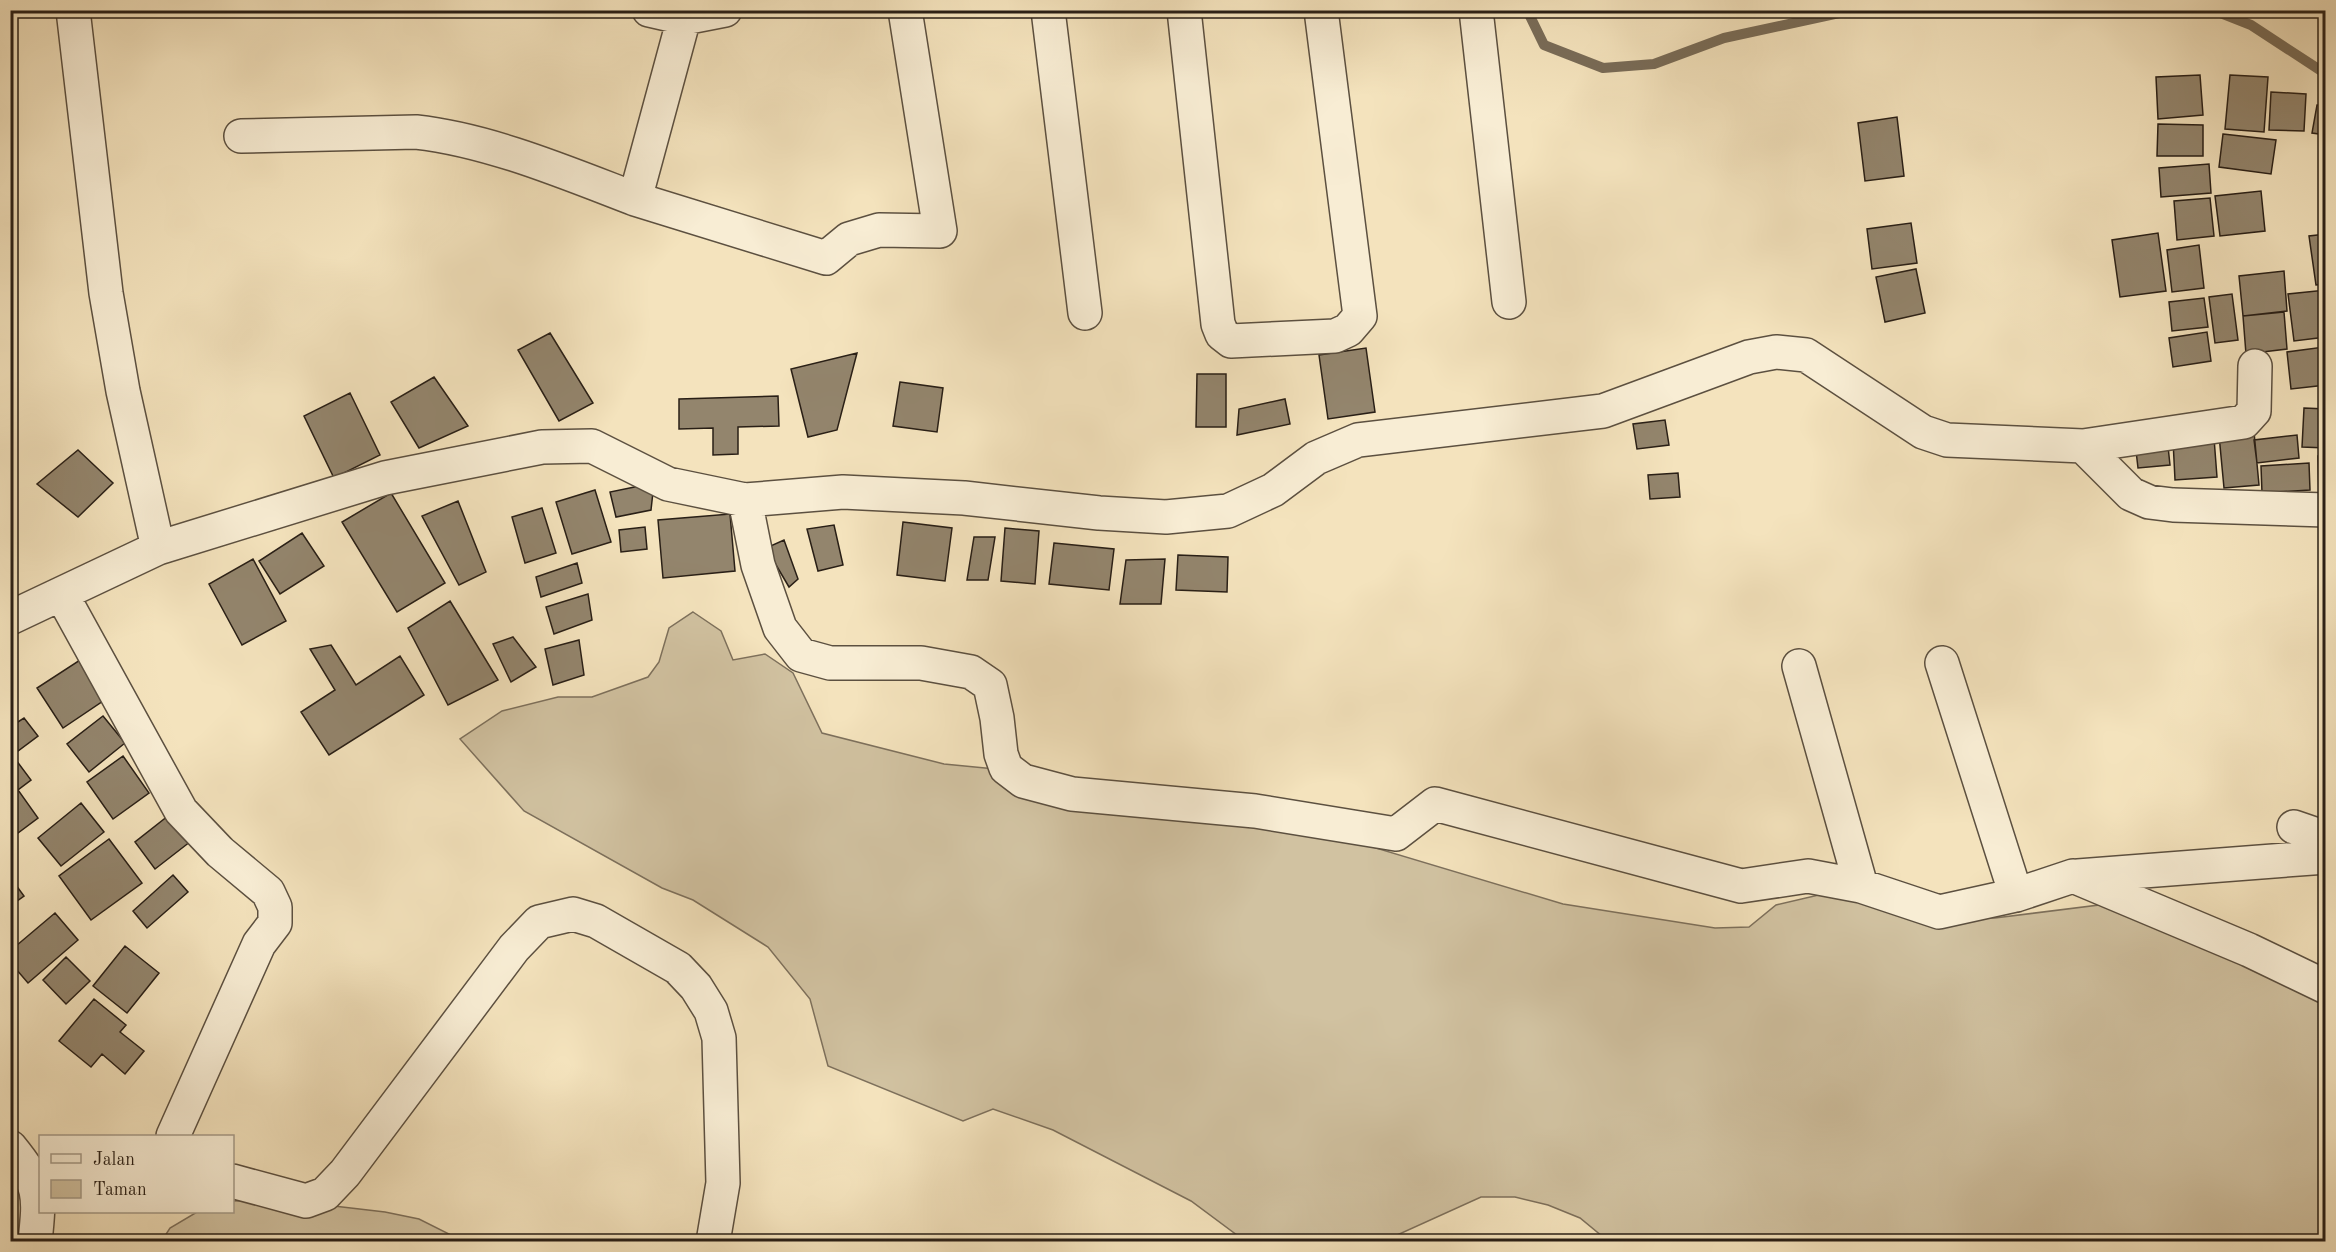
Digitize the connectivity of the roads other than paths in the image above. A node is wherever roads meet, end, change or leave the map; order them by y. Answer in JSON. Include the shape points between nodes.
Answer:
{"nodes":[{"id":1,"x":73,"y":10,"type":"edge"},
{"id":2,"x":649,"y":10,"type":"edge"},
{"id":3,"x":724,"y":10,"type":"edge"},
{"id":4,"x":905,"y":10,"type":"edge"},
{"id":5,"x":1048,"y":10,"type":"edge"},
{"id":6,"x":1184,"y":10,"type":"edge"},
{"id":7,"x":1321,"y":10,"type":"edge"},
{"id":8,"x":1476,"y":10,"type":"edge"},
{"id":9,"x":686,"y":14,"type":"edge"},
{"id":10,"x":241,"y":136,"type":"dead end"},
{"id":11,"x":635,"y":199,"type":"junction"},
{"id":12,"x":1509,"y":302,"type":"dead end"},
{"id":13,"x":1085,"y":314,"type":"dead end"},
{"id":14,"x":2255,"y":366,"type":"dead end"},
{"id":15,"x":2083,"y":446,"type":"junction"},
{"id":16,"x":745,"y":500,"type":"junction"},
{"id":17,"x":2325,"y":510,"type":"edge"},
{"id":18,"x":158,"y":548,"type":"junction"},
{"id":19,"x":62,"y":595,"type":"junction"},
{"id":20,"x":10,"y":618,"type":"edge"},
{"id":21,"x":1942,"y":663,"type":"dead end"},
{"id":22,"x":1799,"y":666,"type":"dead end"},
{"id":23,"x":2294,"y":827,"type":"dead end"},
{"id":24,"x":2325,"y":838,"type":"edge"},
{"id":25,"x":2325,"y":857,"type":"edge"},
{"id":26,"x":2073,"y":876,"type":"junction"},
{"id":27,"x":1861,"y":886,"type":"junction"},
{"id":28,"x":2016,"y":895,"type":"junction"},
{"id":29,"x":2325,"y":987,"type":"edge"},
{"id":30,"x":173,"y":1135,"type":"edge"},
{"id":31,"x":10,"y":1147,"type":"edge"},
{"id":32,"x":234,"y":1182,"type":"edge"},
{"id":33,"x":35,"y":1242,"type":"edge"},
{"id":34,"x":713,"y":1242,"type":"edge"}],
"edges":[{"from":1,"to":18,"type":"street","via":[[106,292],[123,391]]},
{"from":2,"to":9,"type":"street"},
{"from":3,"to":9,"type":"street"},
{"from":4,"to":11,"type":"street","via":[[940,231],[879,230],[849,239],[826,258]]},
{"from":5,"to":13,"type":"street"},
{"from":6,"to":7,"type":"street","via":[[1218,324],[1231,341],[1335,336],[1356,324],[1360,316]]},
{"from":8,"to":12,"type":"street"},
{"from":9,"to":11,"type":"street"},
{"from":10,"to":11,"type":"street","via":[[440,134],[556,169]]},
{"from":14,"to":15,"type":"street","via":[[2254,411],[2244,422]]},
{"from":15,"to":16,"type":"street","via":[[1947,440],[1923,432],[1806,355],[1776,351],[1749,357],[1603,411],[1358,440],[1316,458],[1273,490],[1228,511],[1166,517],[964,498],[843,492]]},
{"from":15,"to":17,"type":"street","via":[[2131,494],[2149,502]]},
{"from":16,"to":18,"type":"street","via":[[668,484],[592,446],[542,447],[385,478]]},
{"from":16,"to":27,"type":"street","via":[[758,565],[780,628],[801,656],[830,663],[921,663],[971,672],[990,685],[1001,754],[1006,768],[1023,781],[1072,794],[1255,811],[1396,834],[1435,804],[1741,886],[1808,876]]},
{"from":18,"to":19,"type":"street"},
{"from":19,"to":20,"type":"street"},
{"from":19,"to":30,"type":"street","via":[[181,811],[220,852],[268,892],[275,907],[275,922],[259,944]]},
{"from":21,"to":28,"type":"street"},
{"from":22,"to":27,"type":"street"},
{"from":23,"to":24,"type":"street"},
{"from":25,"to":26,"type":"street"},
{"from":26,"to":28,"type":"street"},
{"from":26,"to":29,"type":"street","via":[[2249,950]]},
{"from":27,"to":28,"type":"street","via":[[1939,912]]},
{"from":31,"to":33,"type":"street","via":[[30,1171],[39,1200]]},
{"from":32,"to":34,"type":"street","via":[[306,1201],[325,1194],[345,1173],[514,948],[539,922],[573,915],[596,921],[678,968],[711,1011],[718,1038],[723,1183]]}]}
